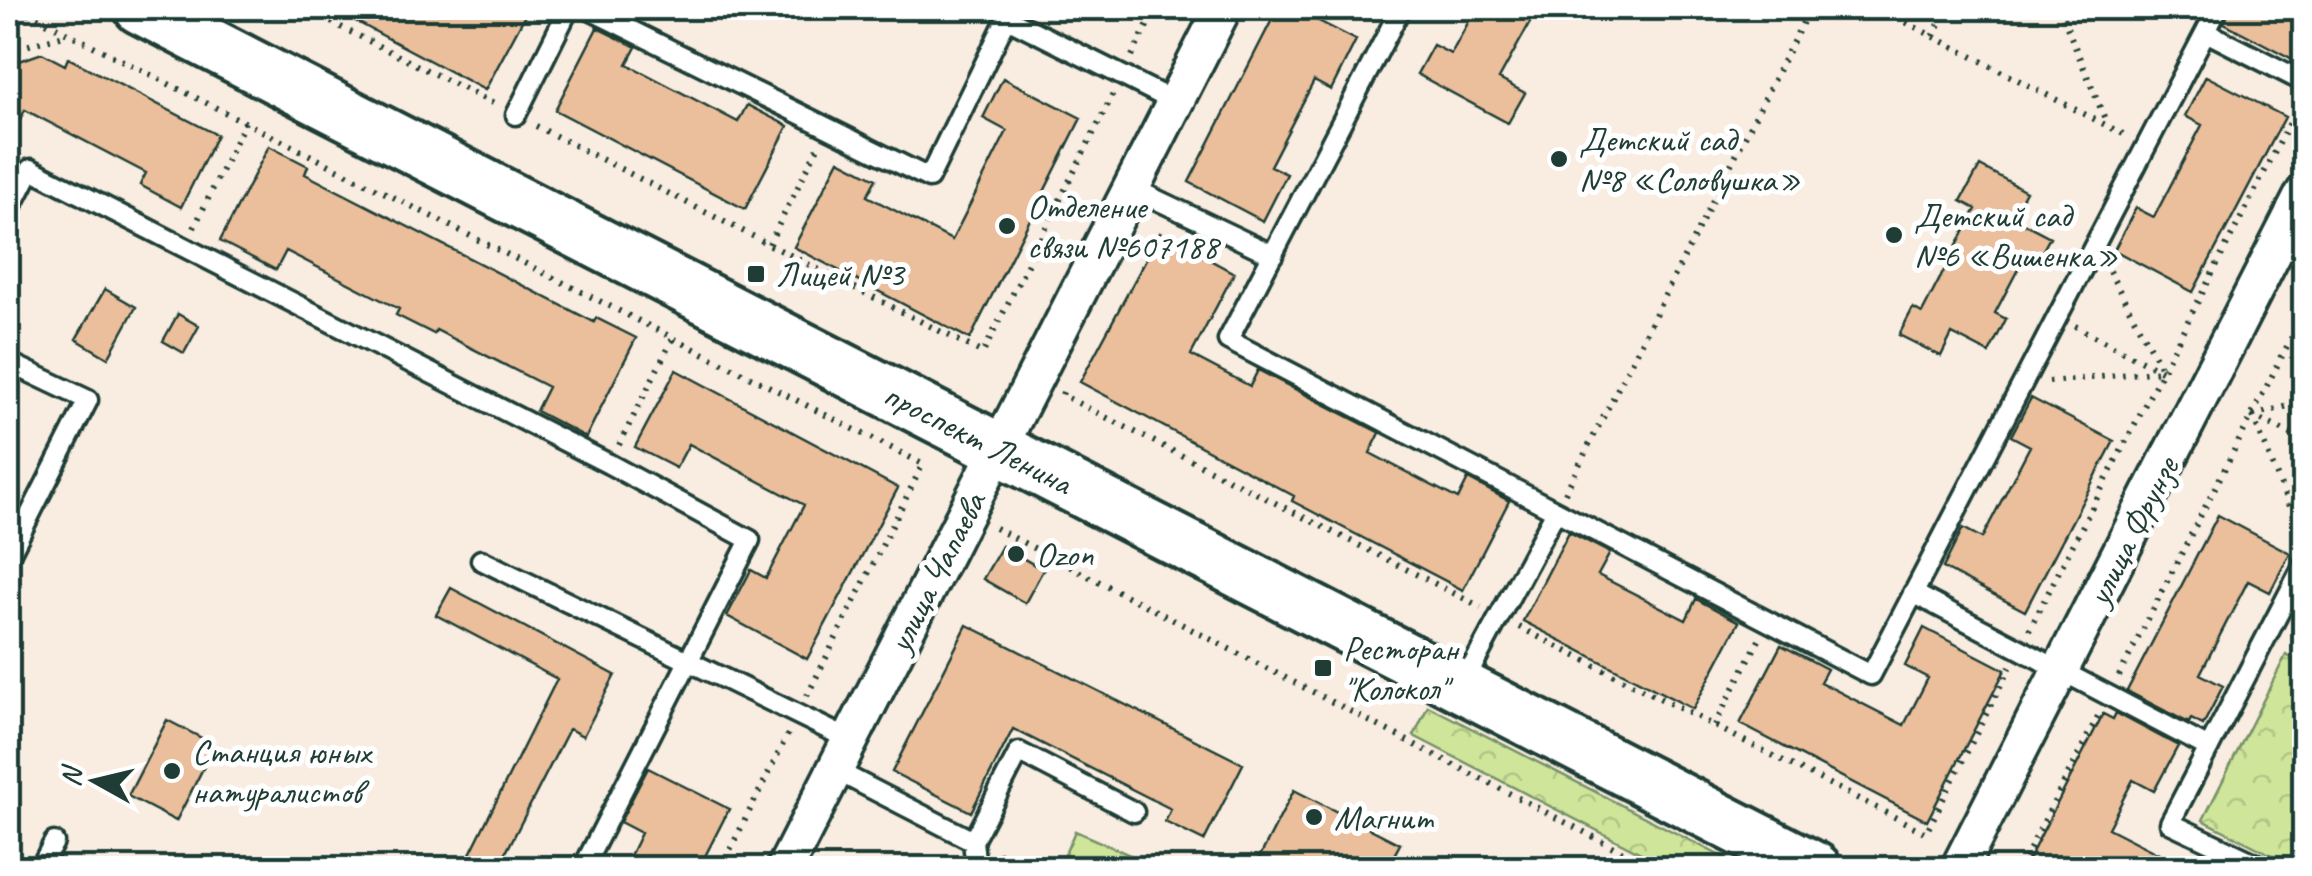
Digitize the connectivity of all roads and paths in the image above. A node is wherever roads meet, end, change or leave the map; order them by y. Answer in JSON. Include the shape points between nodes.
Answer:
{"nodes":[{"id":1,"x":18,"y":8,"type":"edge"},
{"id":2,"x":140,"y":8,"type":"edge"},
{"id":3,"x":303,"y":8,"type":"edge"},
{"id":4,"x":569,"y":8,"type":"edge"},
{"id":5,"x":586,"y":8,"type":"edge"},
{"id":6,"x":1156,"y":8,"type":"edge"},
{"id":7,"x":1224,"y":8,"type":"edge"},
{"id":8,"x":1401,"y":8,"type":"edge"},
{"id":9,"x":1810,"y":8,"type":"edge"},
{"id":10,"x":1878,"y":8,"type":"edge"},
{"id":11,"x":1947,"y":8,"type":"edge"},
{"id":12,"x":2059,"y":8,"type":"edge"},
{"id":13,"x":2218,"y":8,"type":"edge"},
{"id":14,"x":2206,"y":32,"type":"junction"},
{"id":15,"x":69,"y":34,"type":"junction"},
{"id":16,"x":1933,"y":36,"type":"junction"},
{"id":17,"x":8,"y":51,"type":"edge"},
{"id":18,"x":1122,"y":76,"type":"junction"},
{"id":19,"x":2304,"y":82,"type":"edge"},
{"id":20,"x":2304,"y":95,"type":"edge"},
{"id":21,"x":1176,"y":102,"type":"junction"},
{"id":22,"x":516,"y":116,"type":"junction"},
{"id":23,"x":246,"y":122,"type":"junction"},
{"id":24,"x":2107,"y":126,"type":"junction"},
{"id":25,"x":828,"y":128,"type":"junction"},
{"id":26,"x":2146,"y":146,"type":"junction"},
{"id":27,"x":1132,"y":188,"type":"junction"},
{"id":28,"x":2304,"y":193,"type":"edge"},
{"id":29,"x":8,"y":214,"type":"edge"},
{"id":30,"x":769,"y":244,"type":"junction"},
{"id":31,"x":2095,"y":244,"type":"junction"},
{"id":32,"x":185,"y":247,"type":"junction"},
{"id":33,"x":1272,"y":255,"type":"junction"},
{"id":34,"x":2304,"y":313,"type":"edge"},
{"id":35,"x":2057,"y":316,"type":"junction"},
{"id":36,"x":673,"y":338,"type":"junction"},
{"id":37,"x":8,"y":362,"type":"edge"},
{"id":38,"x":2162,"y":371,"type":"junction"},
{"id":39,"x":2022,"y":384,"type":"junction"},
{"id":40,"x":2304,"y":402,"type":"edge"},
{"id":41,"x":2252,"y":415,"type":"junction"},
{"id":42,"x":2304,"y":441,"type":"edge"},
{"id":43,"x":1000,"y":448,"type":"junction"},
{"id":44,"x":609,"y":464,"type":"junction"},
{"id":45,"x":1556,"y":510,"type":"junction"},
{"id":46,"x":995,"y":528,"type":"dead end"},
{"id":47,"x":2304,"y":544,"type":"edge"},
{"id":48,"x":8,"y":558,"type":"edge"},
{"id":49,"x":480,"y":560,"type":"dead end"},
{"id":50,"x":2304,"y":564,"type":"edge"},
{"id":51,"x":1913,"y":593,"type":"junction"},
{"id":52,"x":1768,"y":622,"type":"junction"},
{"id":53,"x":2019,"y":648,"type":"junction"},
{"id":54,"x":686,"y":660,"type":"junction"},
{"id":55,"x":2060,"y":670,"type":"junction"},
{"id":56,"x":1462,"y":687,"type":"junction"},
{"id":57,"x":2108,"y":695,"type":"junction"},
{"id":58,"x":798,"y":715,"type":"junction"},
{"id":59,"x":1714,"y":726,"type":"dead end"},
{"id":60,"x":2209,"y":748,"type":"junction"},
{"id":61,"x":842,"y":755,"type":"junction"},
{"id":62,"x":1134,"y":812,"type":"dead end"},
{"id":63,"x":1926,"y":834,"type":"dead end"},
{"id":64,"x":973,"y":841,"type":"junction"},
{"id":65,"x":54,"y":842,"type":"dead end"},
{"id":66,"x":40,"y":868,"type":"edge"},
{"id":67,"x":583,"y":868,"type":"edge"},
{"id":68,"x":720,"y":868,"type":"edge"},
{"id":69,"x":784,"y":868,"type":"edge"},
{"id":70,"x":976,"y":868,"type":"edge"},
{"id":71,"x":1654,"y":868,"type":"edge"},
{"id":72,"x":1815,"y":868,"type":"edge"},
{"id":73,"x":1959,"y":868,"type":"edge"},
{"id":74,"x":2020,"y":868,"type":"edge"},
{"id":75,"x":2265,"y":868,"type":"edge"}],
"edges":[{"from":1,"to":15,"type":"path"},
{"from":2,"to":43,"type":"street","name":"проспект Ленина"},
{"from":3,"to":22,"type":"path"},
{"from":4,"to":22,"type":"lane"},
{"from":5,"to":25,"type":"lane"},
{"from":6,"to":18,"type":"path"},
{"from":7,"to":21,"type":"street","name":"улица Чапаева"},
{"from":8,"to":33,"type":"lane"},
{"from":9,"to":45,"type":"path"},
{"from":10,"to":16,"type":"path"},
{"from":11,"to":16,"type":"path"},
{"from":12,"to":24,"type":"path"},
{"from":13,"to":14,"type":"lane"},
{"from":14,"to":19,"type":"lane"},
{"from":14,"to":26,"type":"lane"},
{"from":15,"to":17,"type":"path"},
{"from":15,"to":23,"type":"path"},
{"from":16,"to":24,"type":"path"},
{"from":18,"to":21,"type":"lane"},
{"from":18,"to":25,"type":"lane","via":[[1007,18],[928,178]]},
{"from":18,"to":30,"type":"path","via":[[983,353]]},
{"from":20,"to":38,"type":"path"},
{"from":21,"to":27,"type":"street","name":"улица Чапаева"},
{"from":22,"to":30,"type":"path"},
{"from":23,"to":32,"type":"path"},
{"from":23,"to":36,"type":"path"},
{"from":24,"to":26,"type":"path"},
{"from":25,"to":30,"type":"path"},
{"from":26,"to":31,"type":"lane"},
{"from":27,"to":33,"type":"lane"},
{"from":27,"to":43,"type":"street","name":"улица Чапаева"},
{"from":28,"to":55,"type":"street","name":"улица Фрунзе"},
{"from":29,"to":32,"type":"lane","via":[[31,169]]},
{"from":31,"to":35,"type":"lane"},
{"from":31,"to":38,"type":"path"},
{"from":32,"to":44,"type":"lane"},
{"from":33,"to":45,"type":"lane","via":[[1228,340]]},
{"from":34,"to":41,"type":"path"},
{"from":35,"to":38,"type":"path"},
{"from":35,"to":39,"type":"lane"},
{"from":36,"to":44,"type":"path"},
{"from":36,"to":58,"type":"path","via":[[923,464]]},
{"from":37,"to":48,"type":"lane","via":[[88,400]]},
{"from":38,"to":39,"type":"path"},
{"from":38,"to":53,"type":"path"},
{"from":39,"to":51,"type":"lane"},
{"from":40,"to":41,"type":"path"},
{"from":41,"to":42,"type":"path"},
{"from":41,"to":47,"type":"path"},
{"from":41,"to":57,"type":"path"},
{"from":43,"to":56,"type":"street","name":"проспект Ленина"},
{"from":43,"to":61,"type":"street","name":"улица Чапаева"},
{"from":44,"to":54,"type":"lane","via":[[750,540]]},
{"from":45,"to":52,"type":"lane"},
{"from":45,"to":56,"type":"lane"},
{"from":46,"to":71,"type":"path"},
{"from":49,"to":54,"type":"lane"},
{"from":50,"to":60,"type":"lane"},
{"from":51,"to":52,"type":"lane","via":[[1871,675]]},
{"from":51,"to":53,"type":"lane"},
{"from":52,"to":59,"type":"path"},
{"from":53,"to":55,"type":"lane"},
{"from":53,"to":63,"type":"path"},
{"from":54,"to":58,"type":"lane"},
{"from":54,"to":67,"type":"lane"},
{"from":55,"to":57,"type":"lane"},
{"from":55,"to":73,"type":"street","name":"улица Фрунзе"},
{"from":56,"to":72,"type":"street","name":"проспект Ленина"},
{"from":57,"to":60,"type":"lane"},
{"from":57,"to":74,"type":"path"},
{"from":58,"to":61,"type":"lane"},
{"from":58,"to":68,"type":"path"},
{"from":60,"to":75,"type":"lane","via":[[2170,823]]},
{"from":61,"to":64,"type":"lane"},
{"from":61,"to":69,"type":"street","name":"улица Чапаева"},
{"from":62,"to":64,"type":"lane","via":[[1019,752]]},
{"from":64,"to":70,"type":"lane"},
{"from":65,"to":66,"type":"lane"}]}
